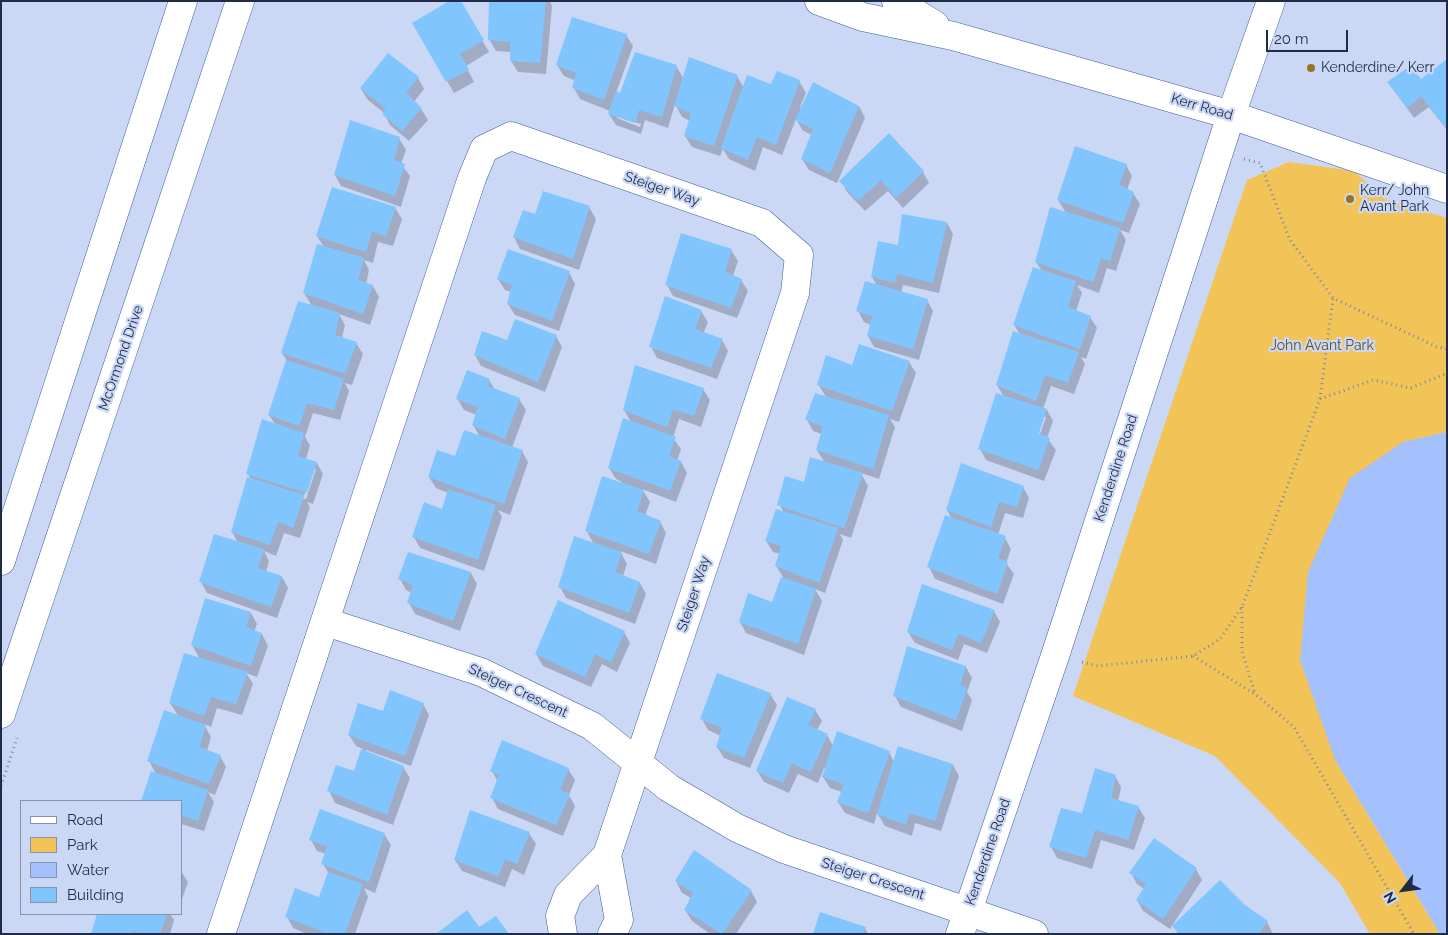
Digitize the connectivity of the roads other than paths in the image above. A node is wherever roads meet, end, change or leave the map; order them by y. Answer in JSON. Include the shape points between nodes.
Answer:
{"nodes":[{"id":1,"x":183,"y":1,"type":"edge"},
{"id":2,"x":819,"y":1,"type":"edge"},
{"id":3,"x":896,"y":1,"type":"edge"},
{"id":4,"x":1271,"y":1,"type":"edge"},
{"id":5,"x":240,"y":2,"type":"edge"},
{"id":6,"x":953,"y":36,"type":"junction"},
{"id":7,"x":1231,"y":114,"type":"junction"},
{"id":8,"x":1447,"y":189,"type":"edge"},
{"id":9,"x":1,"y":561,"type":"edge"},
{"id":10,"x":326,"y":622,"type":"junction"},
{"id":11,"x":1,"y":714,"type":"edge"},
{"id":12,"x":638,"y":764,"type":"junction"},
{"id":13,"x":607,"y":855,"type":"junction"},
{"id":14,"x":964,"y":922,"type":"edge"},
{"id":15,"x":221,"y":934,"type":"edge"},
{"id":16,"x":563,"y":934,"type":"edge"},
{"id":17,"x":612,"y":934,"type":"edge"},
{"id":18,"x":1034,"y":934,"type":"edge"}],
"edges":[{"from":1,"to":9,"type":"street"},
{"from":2,"to":6,"type":"street","name":"Kerr Road","via":[[863,16]]},
{"from":3,"to":6,"type":"street","name":"Kerr Road"},
{"from":4,"to":7,"type":"street","name":"Kenderdine Road"},
{"from":5,"to":11,"type":"street","name":"McOrmond Drive"},
{"from":6,"to":7,"type":"street","name":"Kerr Road"},
{"from":7,"to":8,"type":"street","name":"Kerr Road"},
{"from":7,"to":14,"type":"street","name":"Kenderdine Road","via":[[1055,656]]},
{"from":10,"to":12,"type":"street","name":"Steiger Crescent","via":[[481,672],[592,726]]},
{"from":10,"to":12,"type":"street","name":"Steiger Way","via":[[484,148],[511,136],[762,223],[799,254],[795,293]]},
{"from":10,"to":15,"type":"street"},
{"from":12,"to":13,"type":"street"},
{"from":12,"to":14,"type":"street","name":"Steiger Crescent","via":[[678,793],[737,828]]},
{"from":13,"to":16,"type":"street","via":[[568,895],[560,916]]},
{"from":13,"to":17,"type":"street","via":[[619,920]]},
{"from":14,"to":18,"type":"street","name":"Steiger Crescent"}]}
